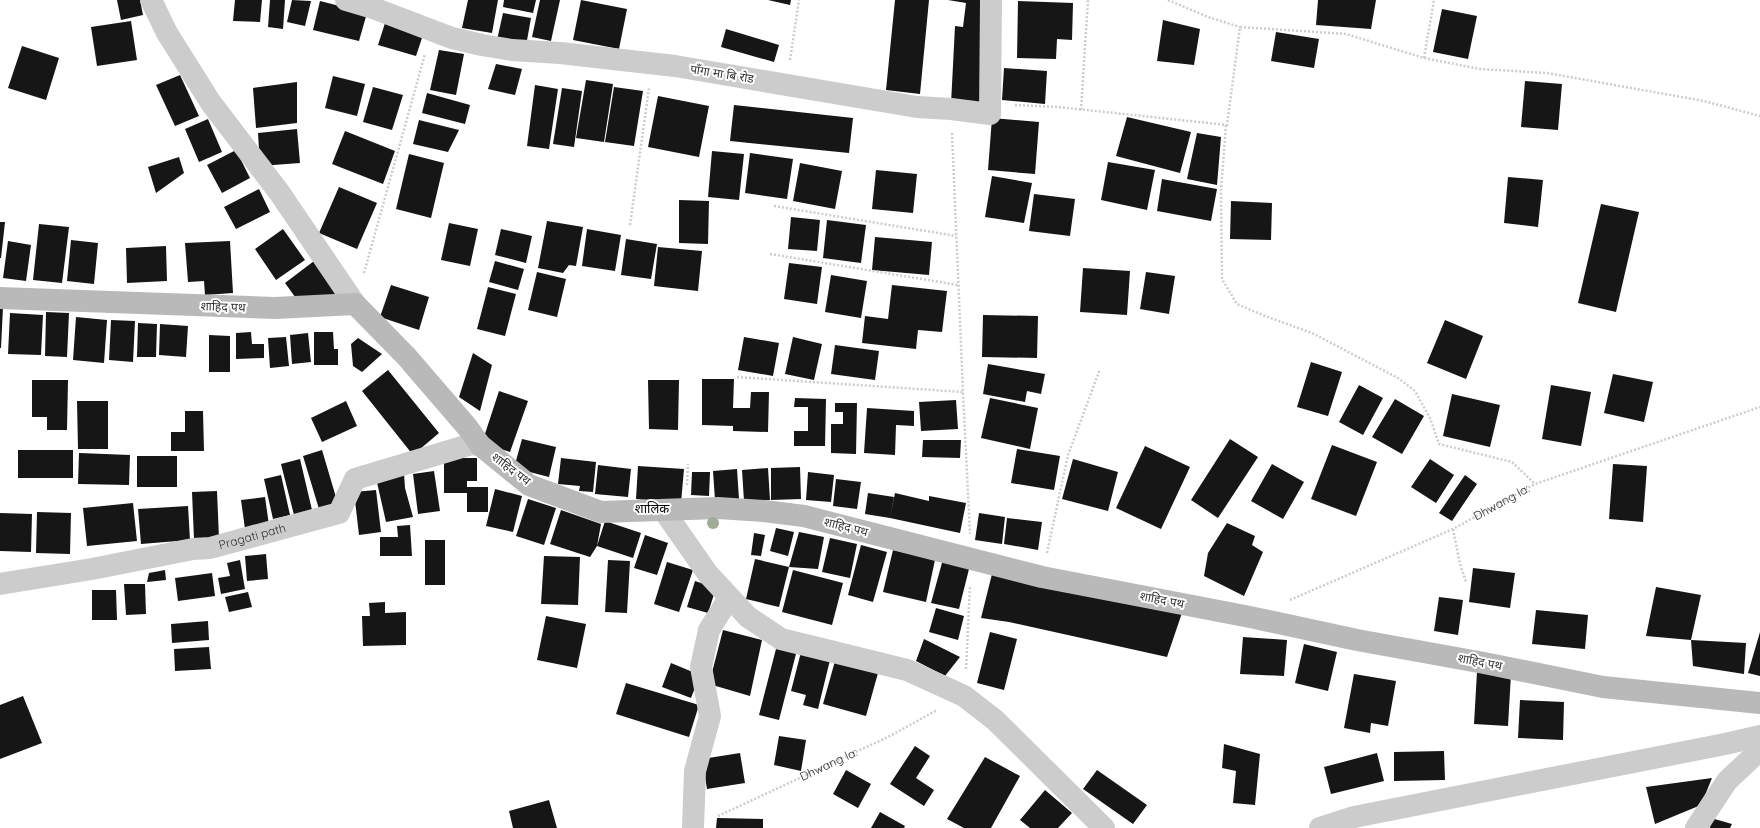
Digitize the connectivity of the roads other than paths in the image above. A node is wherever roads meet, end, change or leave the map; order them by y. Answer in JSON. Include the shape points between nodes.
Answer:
{"nodes":[{"id":1,"x":151,"y":0,"type":"edge"},
{"id":2,"x":346,"y":0,"type":"edge"},
{"id":3,"x":991,"y":0,"type":"edge"},
{"id":4,"x":0,"y":298,"type":"edge"},
{"id":5,"x":355,"y":304,"type":"junction"},
{"id":6,"x":480,"y":445,"type":"junction"},
{"id":7,"x":664,"y":511,"type":"junction"},
{"id":8,"x":0,"y":584,"type":"edge"},
{"id":9,"x":729,"y":598,"type":"junction"},
{"id":10,"x":1760,"y":703,"type":"edge"},
{"id":11,"x":1760,"y":736,"type":"edge"},
{"id":12,"x":1760,"y":750,"type":"edge"},
{"id":13,"x":693,"y":828,"type":"edge"},
{"id":14,"x":1104,"y":828,"type":"edge"},
{"id":15,"x":1320,"y":828,"type":"edge"},
{"id":16,"x":1696,"y":828,"type":"edge"}],
"edges":[{"from":1,"to":5,"type":"street","via":[[167,33],[211,103],[280,192]]},
{"from":2,"to":3,"type":"street","name":"पाँगा मा बि रोड","via":[[452,38],[512,50],[653,64],[917,107],[951,108],[990,114]]},
{"from":4,"to":5,"type":"street","name":"शाहिद पथ","via":[[275,308]]},
{"from":5,"to":6,"type":"street","name":"शाहिद पथ","via":[[406,356]]},
{"from":6,"to":7,"type":"street","name":"शाहिद पथ","via":[[529,485],[601,512]]},
{"from":6,"to":8,"type":"street","name":"Pragati path","via":[[472,444],[355,479],[339,513],[210,548]]},
{"from":7,"to":9,"type":"street","via":[[708,574]]},
{"from":7,"to":10,"type":"street","name":"शाहिद पथ","via":[[726,509],[804,516],[1042,577],[1357,640],[1603,687]]},
{"from":9,"to":13,"type":"street","via":[[709,630],[701,667],[710,716],[695,771]]},
{"from":9,"to":14,"type":"street","via":[[748,617],[781,639],[907,670],[964,696],[995,720]]},
{"from":11,"to":15,"type":"street","via":[[1362,815]]},
{"from":12,"to":16,"type":"street","via":[[1727,781]]}]}
